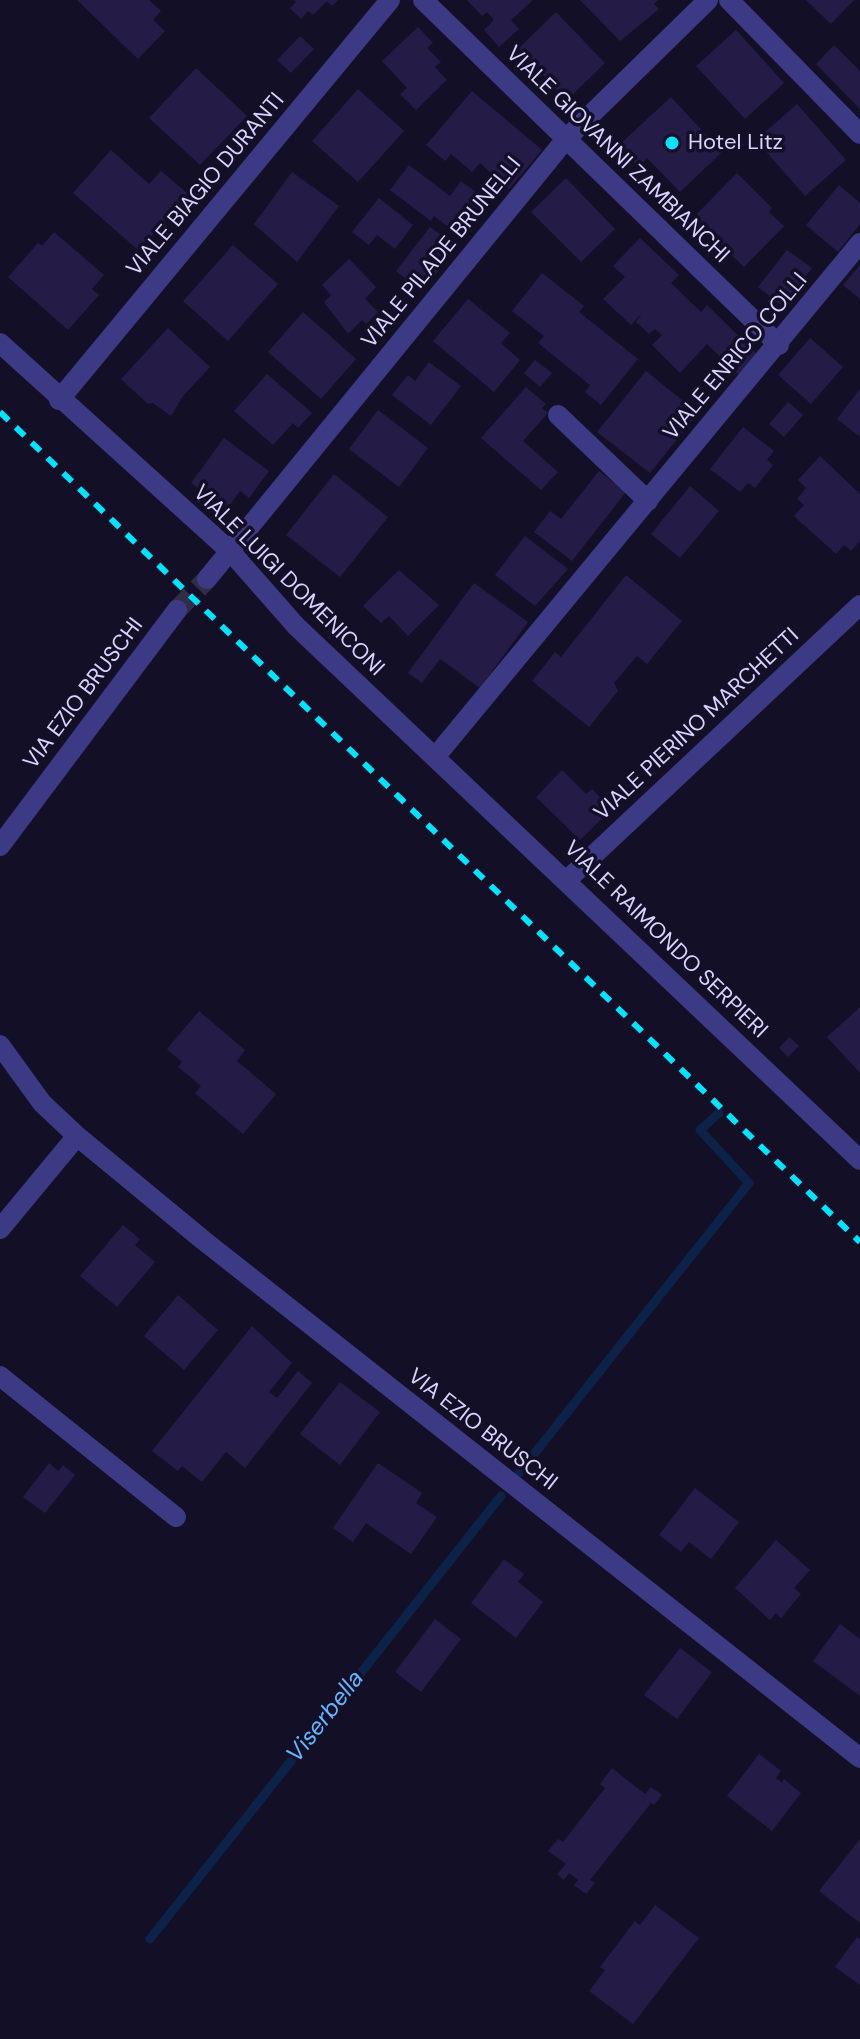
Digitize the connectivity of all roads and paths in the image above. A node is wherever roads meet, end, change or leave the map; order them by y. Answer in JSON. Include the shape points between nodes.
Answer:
{"nodes":[{"id":1,"x":390,"y":0,"type":"edge"},
{"id":2,"x":423,"y":0,"type":"edge"},
{"id":3,"x":708,"y":0,"type":"edge"},
{"id":4,"x":729,"y":0,"type":"edge"},
{"id":5,"x":860,"y":134,"type":"edge"},
{"id":6,"x":566,"y":139,"type":"junction"},
{"id":7,"x":860,"y":243,"type":"edge"},
{"id":8,"x":0,"y":343,"type":"edge"},
{"id":9,"x":779,"y":345,"type":"junction"},
{"id":10,"x":59,"y":400,"type":"junction"},
{"id":11,"x":558,"y":415,"type":"dead end"},
{"id":12,"x":648,"y":501,"type":"junction"},
{"id":13,"x":231,"y":552,"type":"junction"},
{"id":14,"x":207,"y":579,"type":"tunnel mouth"},
{"id":15,"x":860,"y":605,"type":"edge"},
{"id":16,"x":177,"y":610,"type":"tunnel mouth"},
{"id":17,"x":436,"y":756,"type":"junction"},
{"id":18,"x":0,"y":846,"type":"edge"},
{"id":19,"x":567,"y":880,"type":"junction"},
{"id":20,"x":0,"y":1045,"type":"edge"},
{"id":21,"x":77,"y":1136,"type":"junction"},
{"id":22,"x":860,"y":1160,"type":"edge"},
{"id":23,"x":0,"y":1229,"type":"edge"},
{"id":24,"x":0,"y":1376,"type":"edge"},
{"id":25,"x":176,"y":1517,"type":"dead end"},
{"id":26,"x":860,"y":1758,"type":"edge"}],
"edges":[{"from":1,"to":10,"type":"street","name":"VIALE BIAGIO DURANTI"},
{"from":2,"to":6,"type":"street","name":"VIALE GIOVANNI ZAMBIANCHI"},
{"from":3,"to":6,"type":"street","name":"VIALE PILADE BRUNELLI"},
{"from":4,"to":5,"type":"street"},
{"from":6,"to":9,"type":"street","name":"VIALE GIOVANNI ZAMBIANCHI"},
{"from":6,"to":13,"type":"street","name":"VIALE PILADE BRUNELLI"},
{"from":7,"to":9,"type":"street","name":"VIALE ENRICO COLLI"},
{"from":8,"to":10,"type":"street","name":"VIALE LUIGI DOMENICONI"},
{"from":9,"to":12,"type":"street","name":"VIALE ENRICO COLLI"},
{"from":10,"to":13,"type":"street","name":"VIALE LUIGI DOMENICONI"},
{"from":11,"to":12,"type":"street"},
{"from":12,"to":17,"type":"street","name":"VIALE ENRICO COLLI"},
{"from":13,"to":14,"type":"street"},
{"from":13,"to":17,"type":"street","name":"VIALE LUIGI DOMENICONI","via":[[296,626]]},
{"from":15,"to":19,"type":"street","name":"VIALE PIERINO MARCHETTI"},
{"from":16,"to":18,"type":"street","name":"VIA EZIO BRUSCHI"},
{"from":17,"to":19,"type":"street","name":"VIALE RAIMONDO SERPIERI"},
{"from":19,"to":22,"type":"street","name":"VIALE RAIMONDO SERPIERI"},
{"from":20,"to":21,"type":"street","name":"VIA EZIO BRUSCHI","via":[[42,1103]]},
{"from":21,"to":23,"type":"street"},
{"from":21,"to":26,"type":"street","name":"VIA EZIO BRUSCHI"},
{"from":24,"to":25,"type":"street"}]}
